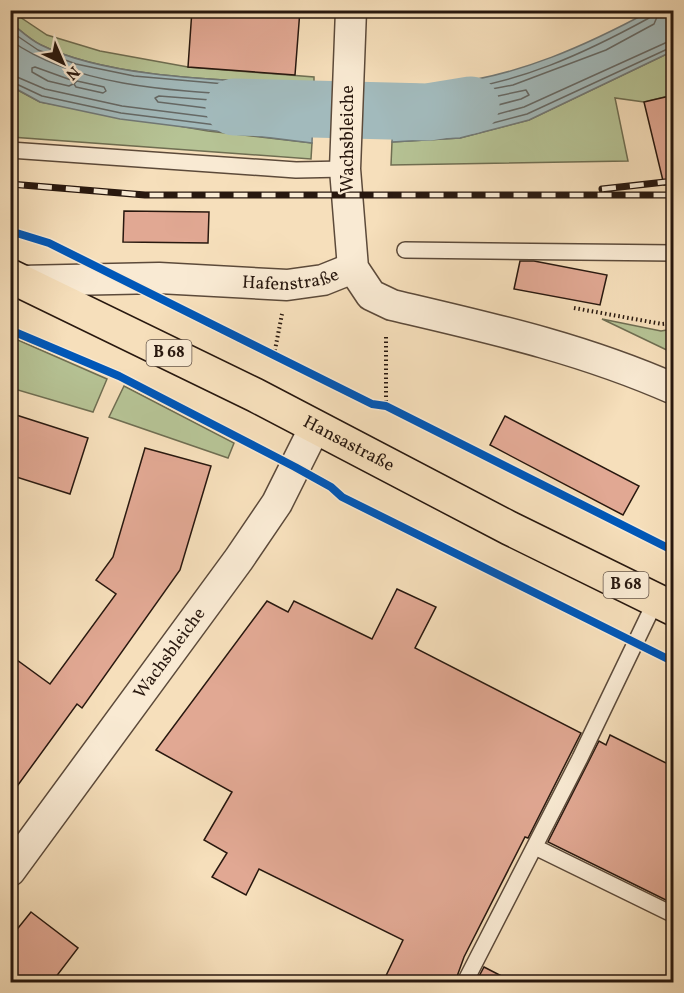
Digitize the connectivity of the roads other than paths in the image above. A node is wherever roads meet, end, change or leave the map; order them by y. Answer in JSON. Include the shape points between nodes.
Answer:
{"nodes":[{"id":1,"x":351,"y":10,"type":"edge"},
{"id":2,"x":10,"y":150,"type":"edge"},
{"id":3,"x":345,"y":162,"type":"junction"},
{"id":4,"x":405,"y":250,"type":"dead end"},
{"id":5,"x":674,"y":254,"type":"edge"},
{"id":6,"x":353,"y":268,"type":"junction"},
{"id":7,"x":14,"y":279,"type":"edge"},
{"id":8,"x":674,"y":389,"type":"edge"},
{"id":9,"x":315,"y":427,"type":"junction"},
{"id":10,"x":665,"y":604,"type":"edge"},
{"id":11,"x":535,"y":847,"type":"junction"},
{"id":12,"x":10,"y":872,"type":"edge"},
{"id":13,"x":674,"y":915,"type":"edge"},
{"id":14,"x":465,"y":982,"type":"edge"}],
"edges":[{"from":1,"to":3,"type":"street","name":"Wachsbleiche"},
{"from":2,"to":3,"type":"lane","via":[[296,170]]},
{"from":3,"to":6,"type":"street","name":"Wachsbleiche"},
{"from":4,"to":5,"type":"lane"},
{"from":6,"to":7,"type":"street","name":"Hafenstraße","via":[[323,280],[287,285],[159,278]]},
{"from":6,"to":8,"type":"street","name":"Hafenstraße","via":[[371,295],[392,305],[573,349]]},
{"from":7,"to":9,"type":"main road","name":"Hansastraße","number":"B 68"},
{"from":9,"to":10,"type":"main road","name":"Hansastraße","number":"B 68"},
{"from":9,"to":12,"type":"street","name":"Wachsbleiche","via":[[277,503],[239,559]]},
{"from":10,"to":11,"type":"lane"},
{"from":11,"to":13,"type":"lane"},
{"from":11,"to":14,"type":"lane"}]}
